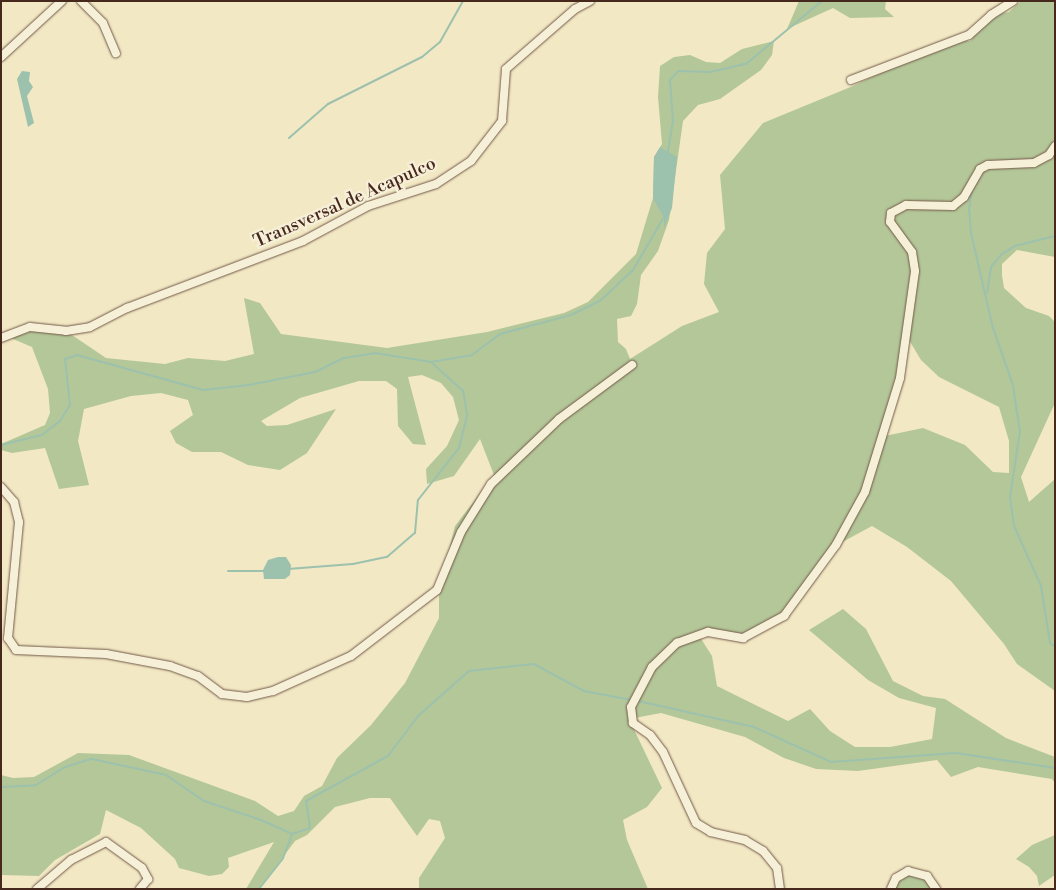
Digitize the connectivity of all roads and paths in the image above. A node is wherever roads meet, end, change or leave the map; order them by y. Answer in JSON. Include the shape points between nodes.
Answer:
{"nodes":[{"id":1,"x":62,"y":1,"type":"edge"},
{"id":2,"x":80,"y":1,"type":"edge"},
{"id":3,"x":590,"y":1,"type":"edge"},
{"id":4,"x":1013,"y":1,"type":"edge"},
{"id":5,"x":116,"y":53,"type":"dead end"},
{"id":6,"x":1,"y":57,"type":"edge"},
{"id":7,"x":851,"y":80,"type":"dead end"},
{"id":8,"x":1055,"y":146,"type":"edge"},
{"id":9,"x":1,"y":338,"type":"edge"},
{"id":10,"x":632,"y":365,"type":"dead end"},
{"id":11,"x":1,"y":487,"type":"edge"},
{"id":12,"x":37,"y":889,"type":"edge"},
{"id":13,"x":140,"y":889,"type":"edge"},
{"id":14,"x":780,"y":889,"type":"edge"},
{"id":15,"x":891,"y":889,"type":"edge"},
{"id":16,"x":936,"y":889,"type":"edge"}],
"edges":[{"from":1,"to":6,"type":"street"},
{"from":2,"to":5,"type":"street","via":[[103,23]]},
{"from":3,"to":9,"type":"street","name":"Transversal de Acapulco","via":[[575,9],[506,69],[502,122],[471,161],[436,184],[368,206],[303,240],[127,308],[90,327],[66,331],[30,327]]},
{"from":4,"to":7,"type":"street","via":[[991,15],[970,36]]},
{"from":8,"to":14,"type":"street","via":[[1049,155],[1034,163],[988,164],[980,169],[964,197],[953,206],[906,205],[891,213],[890,222],[912,252],[915,272],[900,378],[865,492],[836,546],[784,616],[743,638],[708,632],[676,643],[652,667],[633,702],[630,718],[660,747],[696,823],[711,832],[750,842],[764,851],[777,868]]},
{"from":10,"to":11,"type":"street","via":[[559,419],[491,484],[461,532],[437,590],[351,656],[273,691],[247,697],[222,694],[198,676],[151,663],[106,654],[16,650],[8,638],[19,522],[14,502]]},
{"from":12,"to":13,"type":"street","via":[[71,860],[106,842],[142,868],[148,879]]},
{"from":15,"to":16,"type":"street","via":[[896,878],[908,871],[927,876]]}]}
